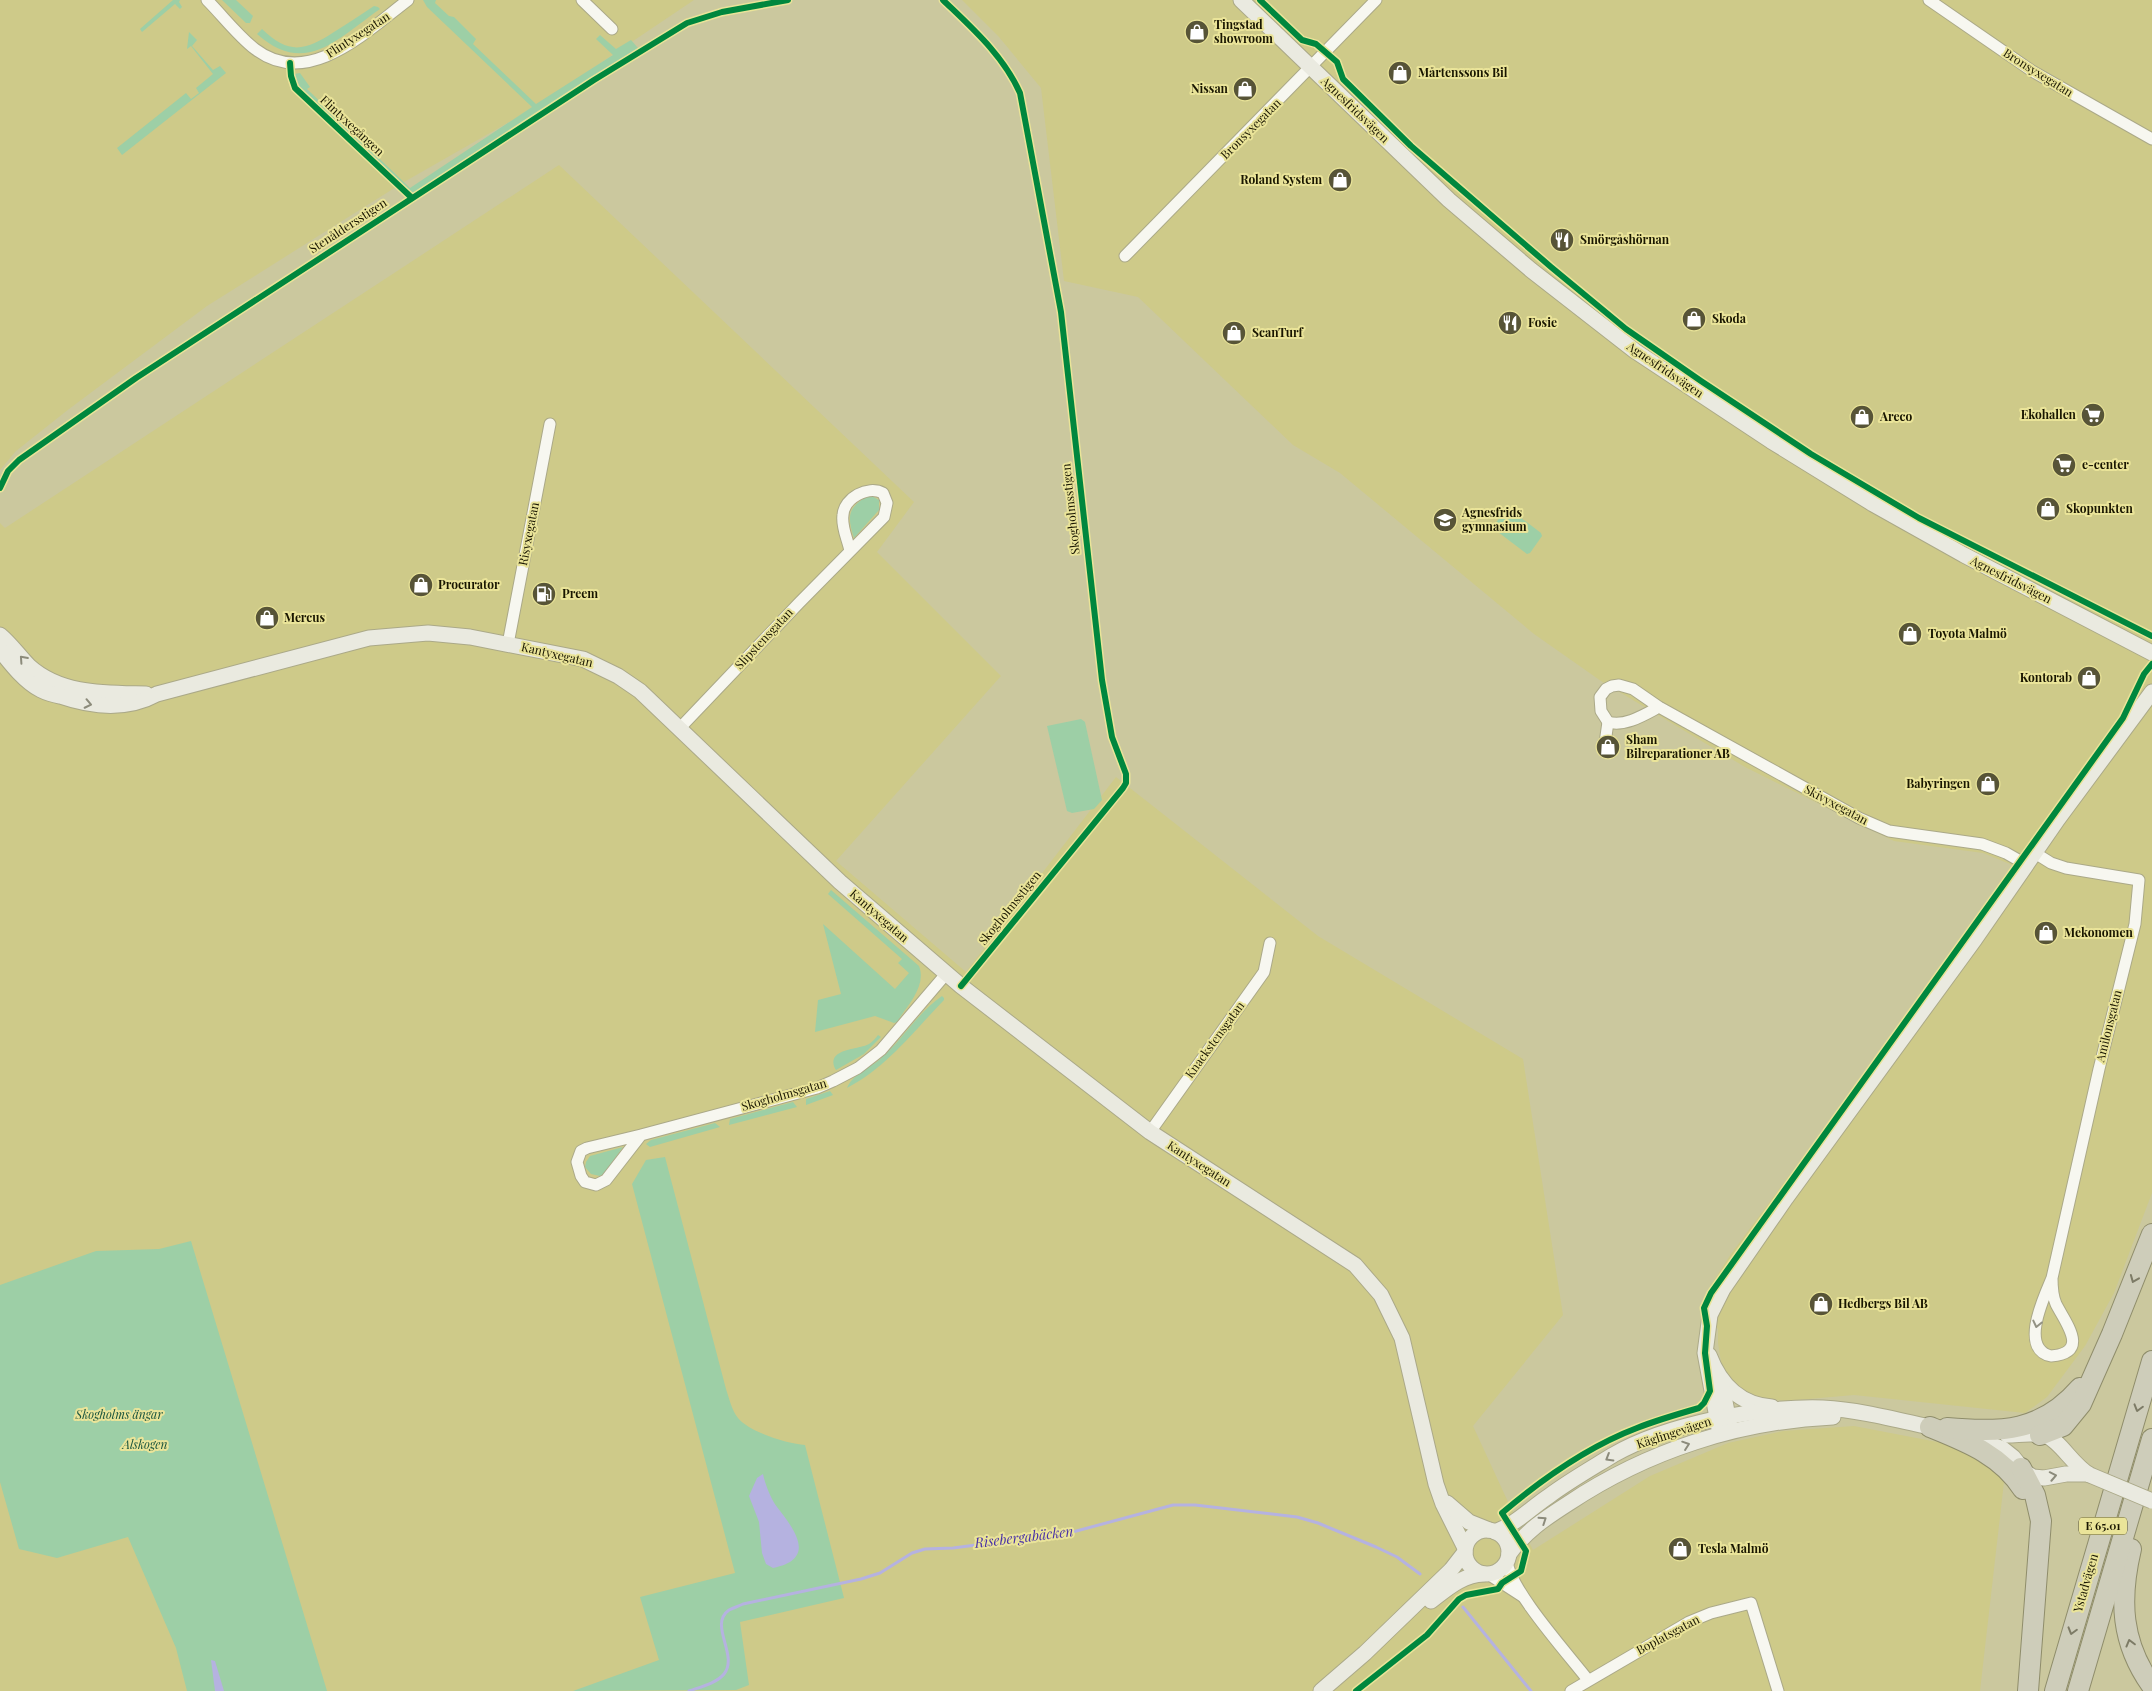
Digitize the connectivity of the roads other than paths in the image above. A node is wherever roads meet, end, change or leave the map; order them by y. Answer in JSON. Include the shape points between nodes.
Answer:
{"nodes":[{"id":1,"x":207,"y":0,"type":"edge"},
{"id":2,"x":408,"y":0,"type":"edge"},
{"id":3,"x":582,"y":0,"type":"edge"},
{"id":4,"x":1241,"y":0,"type":"edge"},
{"id":5,"x":1376,"y":0,"type":"edge"},
{"id":6,"x":1929,"y":0,"type":"edge"},
{"id":7,"x":612,"y":28,"type":"dead end"},
{"id":8,"x":1311,"y":68,"type":"junction"},
{"id":9,"x":2152,"y":139,"type":"edge"},
{"id":10,"x":1125,"y":256,"type":"dead end"},
{"id":11,"x":550,"y":424,"type":"dead end"},
{"id":12,"x":850,"y":551,"type":"junction"},
{"id":13,"x":0,"y":635,"type":"edge"},
{"id":14,"x":508,"y":644,"type":"junction"},
{"id":15,"x":0,"y":650,"type":"edge"},
{"id":16,"x":2152,"y":653,"type":"edge"},
{"id":17,"x":45,"y":685,"type":"junction"},
{"id":18,"x":2152,"y":692,"type":"edge"},
{"id":19,"x":1659,"y":708,"type":"junction"},
{"id":20,"x":1608,"y":722,"type":"junction"},
{"id":21,"x":679,"y":729,"type":"junction"},
{"id":22,"x":1605,"y":742,"type":"dead end"},
{"id":23,"x":2031,"y":859,"type":"junction"},
{"id":24,"x":1270,"y":944,"type":"dead end"},
{"id":25,"x":946,"y":974,"type":"junction"},
{"id":26,"x":1150,"y":1132,"type":"junction"},
{"id":27,"x":641,"y":1135,"type":"junction"},
{"id":28,"x":2152,"y":1234,"type":"edge"},
{"id":29,"x":2052,"y":1278,"type":"junction"},
{"id":30,"x":1705,"y":1339,"type":"junction"},
{"id":31,"x":2152,"y":1361,"type":"edge"},
{"id":32,"x":2094,"y":1372,"type":"junction"},
{"id":33,"x":1720,"y":1376,"type":"junction"},
{"id":34,"x":1791,"y":1409,"type":"junction"},
{"id":35,"x":1877,"y":1416,"type":"junction"},
{"id":36,"x":1724,"y":1426,"type":"junction"},
{"id":37,"x":1930,"y":1427,"type":"junction"},
{"id":38,"x":1967,"y":1435,"type":"junction"},
{"id":39,"x":2039,"y":1435,"type":"junction"},
{"id":40,"x":2152,"y":1439,"type":"edge"},
{"id":41,"x":2152,"y":1464,"type":"edge"},
{"id":42,"x":2021,"y":1467,"type":"junction"},
{"id":43,"x":2089,"y":1474,"type":"junction"},
{"id":44,"x":1436,"y":1484,"type":"junction"},
{"id":45,"x":2152,"y":1501,"type":"edge"},
{"id":46,"x":1492,"y":1531,"type":"junction"},
{"id":47,"x":1465,"y":1550,"type":"junction"},
{"id":48,"x":1508,"y":1558,"type":"junction"},
{"id":49,"x":2037,"y":1561,"type":"junction"},
{"id":50,"x":1486,"y":1574,"type":"junction"},
{"id":51,"x":1524,"y":1598,"type":"junction"},
{"id":52,"x":1365,"y":1653,"type":"junction"},
{"id":53,"x":1588,"y":1680,"type":"junction"},
{"id":54,"x":2152,"y":1686,"type":"edge"},
{"id":55,"x":1321,"y":1691,"type":"edge"},
{"id":56,"x":1571,"y":1691,"type":"edge"},
{"id":57,"x":1778,"y":1691,"type":"edge"},
{"id":58,"x":2028,"y":1691,"type":"edge"},
{"id":59,"x":2055,"y":1691,"type":"edge"},
{"id":60,"x":2078,"y":1691,"type":"edge"}],
"edges":[{"from":1,"to":2,"type":"street","name":"Flintyxegatan","via":[[255,49],[269,57],[297,64],[335,52]]},
{"from":3,"to":7,"type":"street"},
{"from":4,"to":8,"type":"street","name":"Agnesfridsvägen"},
{"from":5,"to":8,"type":"street","name":"Bronsyxegatan"},
{"from":6,"to":9,"type":"street","name":"Bronsyxegatan","via":[[2032,71]]},
{"from":8,"to":10,"type":"street","name":"Bronsyxegatan"},
{"from":8,"to":16,"type":"street","name":"Agnesfridsvägen","via":[[1449,200],[1531,270],[1635,351],[1873,504]]},
{"from":11,"to":14,"type":"street","name":"Risyxegatan"},
{"from":12,"to":12,"type":"street","name":"Slipstensgatan","via":[[884,517],[887,503],[883,492],[860,493],[844,508],[843,522]]},
{"from":12,"to":21,"type":"street","name":"Slipstensgatan"},
{"from":17,"to":13,"type":"street","one_way":true},
{"from":14,"to":17,"type":"street","name":"Kantyxegatan","via":[[428,633],[369,638],[126,705],[92,706]]},
{"from":14,"to":21,"type":"street","name":"Kantyxegatan","via":[[566,655],[599,666],[640,691]]},
{"from":15,"to":17,"type":"street","via":[[22,676]]},
{"from":18,"to":23,"type":"street"},
{"from":19,"to":20,"type":"street","via":[[1625,722]]},
{"from":19,"to":20,"type":"street","name":"Skivyxegatan","via":[[1626,686],[1612,686],[1600,697],[1601,711]]},
{"from":19,"to":23,"type":"street","name":"Skivyxegatan","via":[[1860,818],[1889,830],[1982,844]]},
{"from":20,"to":22,"type":"street","name":"Skivyxegatan"},
{"from":21,"to":25,"type":"street","name":"Kantyxegatan","via":[[840,882]]},
{"from":23,"to":29,"type":"street","name":"Amilonsgatan","via":[[2138,880],[2135,924]]},
{"from":23,"to":30,"type":"street","via":[[1723,1288],[1710,1315]]},
{"from":24,"to":26,"type":"street","name":"Knackstensgatan","via":[[1264,972]]},
{"from":25,"to":26,"type":"street","name":"Kantyxegatan"},
{"from":25,"to":27,"type":"street","name":"Skogholmsgatan","via":[[881,1050],[833,1082]]},
{"from":26,"to":44,"type":"street","name":"Kantyxegatan","via":[[1338,1253],[1377,1289],[1402,1338]]},
{"from":27,"to":27,"type":"street","name":"Skogholmsgatan","via":[[606,1180],[596,1185],[580,1176],[577,1162],[581,1151]]},
{"from":28,"to":32,"type":"highway","one_way":true},
{"from":29,"to":29,"type":"street","name":"Amilonsgatan","one_way":true,"via":[[2034,1334],[2039,1351],[2051,1356],[2066,1352],[2073,1340],[2071,1329],[2054,1297]]},
{"from":30,"to":33,"type":"street"},
{"from":30,"to":36,"type":"street","via":[[1706,1370]]},
{"from":31,"to":59,"type":"highway","name":"Ystadvägen","number":"E 65.01","one_way":true},
{"from":32,"to":37,"type":"highway","via":[[2065,1404],[2046,1418],[2028,1425],[2004,1430]]},
{"from":32,"to":39,"type":"highway","via":[[2069,1420]]},
{"from":33,"to":34,"type":"street","via":[[1736,1396],[1765,1407]]},
{"from":33,"to":36,"type":"street"},
{"from":34,"to":35,"type":"street","name":"Käglingevägen","via":[[1823,1408]]},
{"from":34,"to":36,"type":"street","name":"Käglingevägen"},
{"from":35,"to":36,"type":"street","name":"Käglingevägen"},
{"from":35,"to":37,"type":"street","name":"Käglingevägen"},
{"from":36,"to":46,"type":"street","name":"Käglingevägen","one_way":true,"via":[[1670,1432],[1616,1454],[1548,1496],[1510,1526]]},
{"from":48,"to":36,"type":"street","name":"Käglingevägen","one_way":true,"via":[[1532,1528],[1597,1484]]},
{"from":37,"to":38,"type":"street","name":"Käglingevägen"},
{"from":37,"to":49,"type":"highway","via":[[1990,1454],[2013,1475],[2029,1499],[2034,1515]]},
{"from":38,"to":39,"type":"street","name":"Käglingevägen"},
{"from":38,"to":42,"type":"street","name":"Käglingevägen","via":[[2003,1449]]},
{"from":39,"to":42,"type":"street","via":[[2029,1438],[2021,1447]]},
{"from":39,"to":43,"type":"street","name":"Käglingevägen","via":[[2052,1439],[2072,1462]]},
{"from":40,"to":60,"type":"highway","name":"Ystadvägen","number":"E 65.01"},
{"from":54,"to":41,"type":"highway","one_way":true,"via":[[2133,1654],[2125,1615],[2130,1554]]},
{"from":42,"to":43,"type":"street","name":"Käglingevägen","one_way":true,"via":[[2038,1478]]},
{"from":42,"to":49,"type":"highway","via":[[2040,1511]]},
{"from":43,"to":45,"type":"street","name":"Käglingevägen","bridge":true},
{"from":44,"to":46,"type":"street","name":"Kantyxegatan","via":[[1458,1515]]},
{"from":44,"to":47,"type":"street","name":"Kantyxegatan"},
{"from":46,"to":47,"type":"street","via":[[1471,1536]]},
{"from":46,"to":48,"type":"street","via":[[1507,1543]]},
{"from":47,"to":50,"type":"street","via":[[1472,1568]]},
{"from":47,"to":52,"type":"street","via":[[1451,1570]]},
{"from":48,"to":50,"type":"street","via":[[1499,1570]]},
{"from":48,"to":51,"type":"street","via":[[1508,1568]]},
{"from":49,"to":58,"type":"highway"},
{"from":50,"to":51,"type":"street"},
{"from":50,"to":52,"type":"street","via":[[1474,1574],[1458,1580]]},
{"from":51,"to":53,"type":"street"},
{"from":52,"to":55,"type":"street"},
{"from":53,"to":56,"type":"street","name":"Boplatsgatan"},
{"from":53,"to":57,"type":"street","name":"Boplatsgatan","via":[[1689,1622],[1751,1603]]}]}
